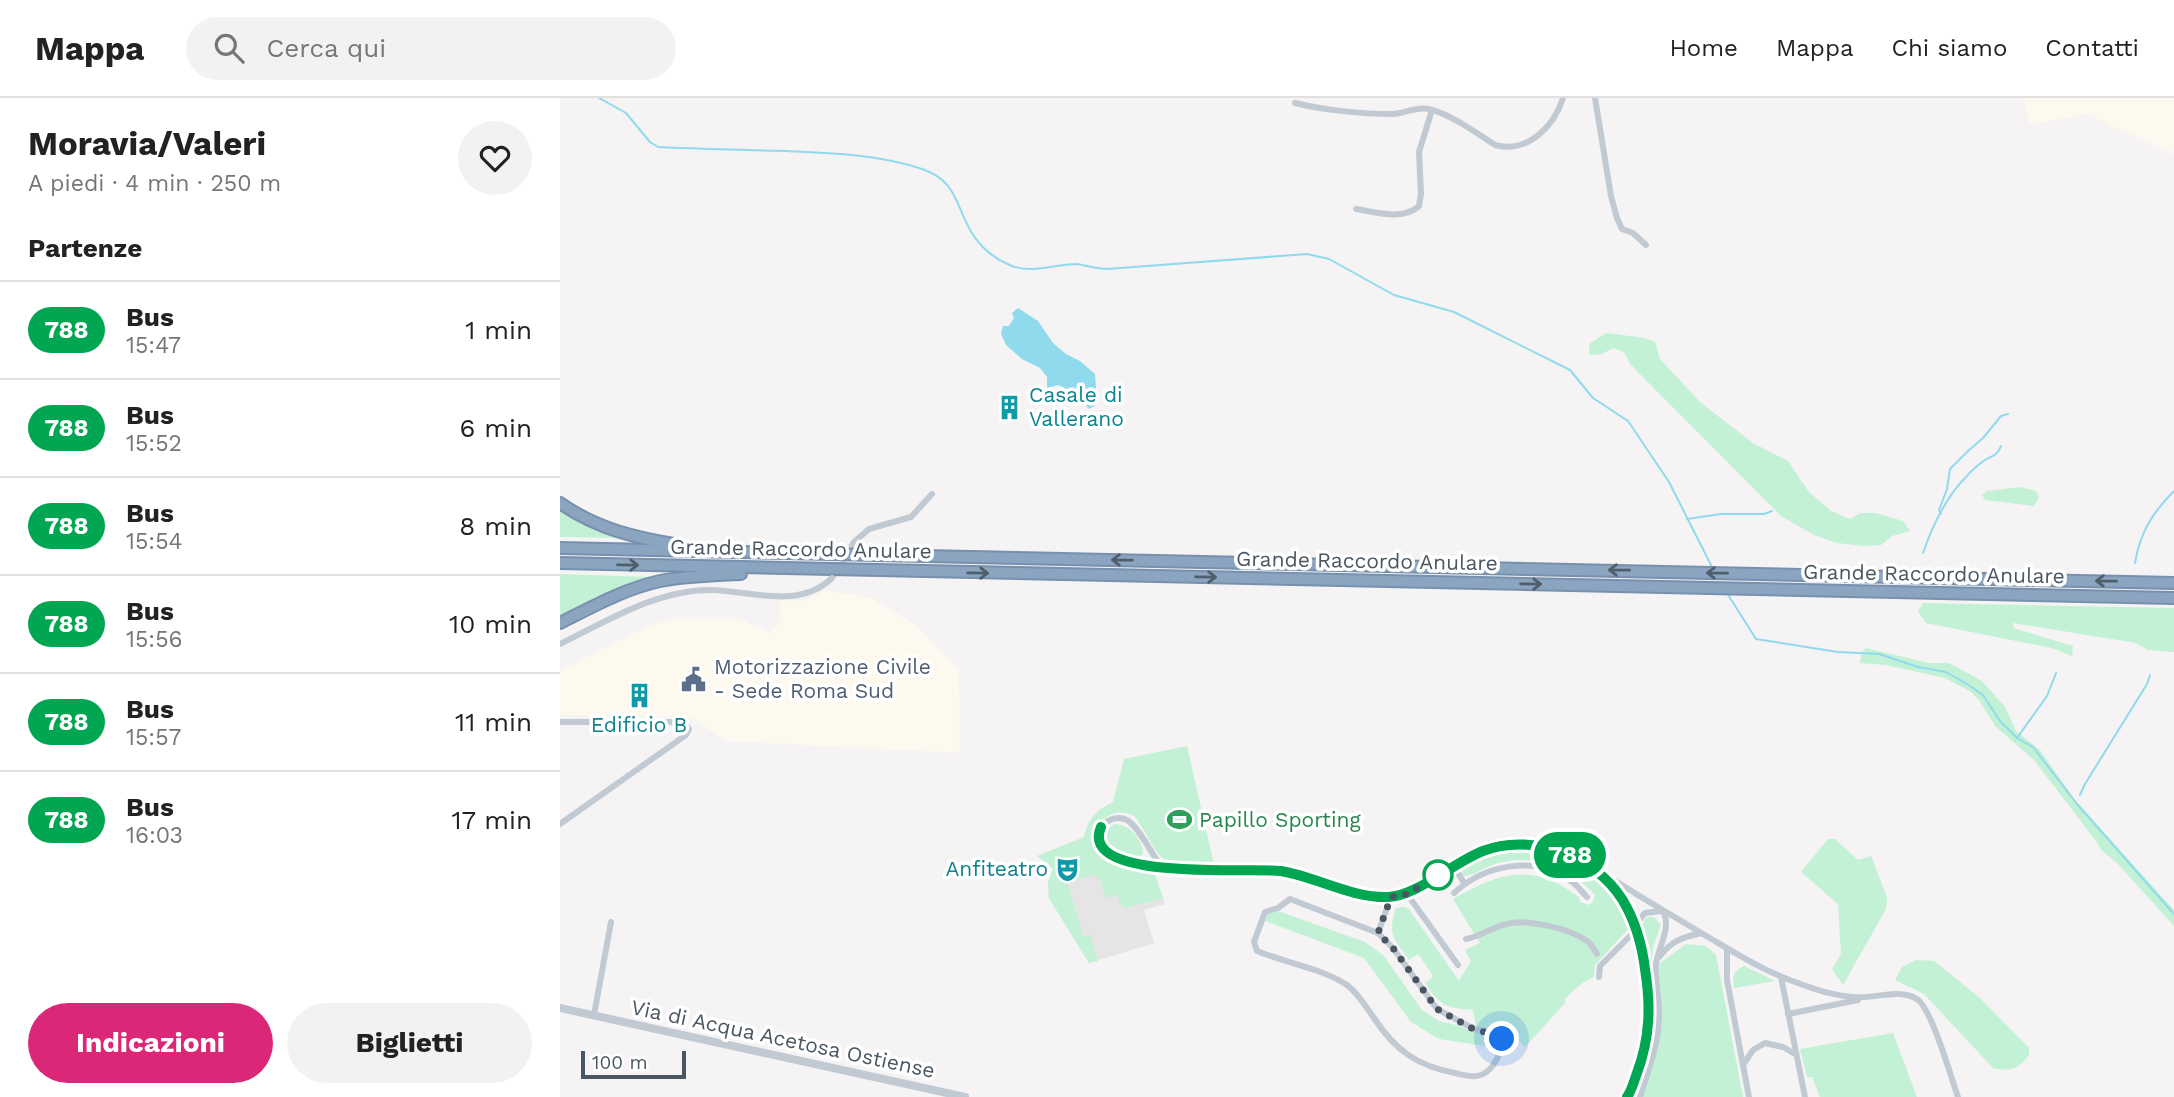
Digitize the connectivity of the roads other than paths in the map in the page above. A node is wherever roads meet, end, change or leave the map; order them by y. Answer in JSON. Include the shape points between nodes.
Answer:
{"nodes":[{"id":1,"x":1563,"y":98,"type":"edge"},
{"id":2,"x":1595,"y":98,"type":"edge"},
{"id":3,"x":1295,"y":103,"type":"dead end"},
{"id":4,"x":1432,"y":110,"type":"junction"},
{"id":5,"x":1356,"y":209,"type":"dead end"},
{"id":6,"x":1646,"y":245,"type":"dead end"},
{"id":7,"x":932,"y":494,"type":"dead end"},
{"id":8,"x":560,"y":503,"type":"edge"},
{"id":9,"x":854,"y":542,"type":"tunnel mouth"},
{"id":10,"x":560,"y":548,"type":"edge"},
{"id":11,"x":721,"y":551,"type":"junction"},
{"id":12,"x":560,"y":563,"type":"edge"},
{"id":13,"x":810,"y":569,"type":"junction"},
{"id":14,"x":832,"y":578,"type":"tunnel mouth"},
{"id":15,"x":2174,"y":583,"type":"edge"},
{"id":16,"x":2174,"y":598,"type":"edge"},
{"id":17,"x":560,"y":623,"type":"edge"},
{"id":18,"x":560,"y":644,"type":"edge"},
{"id":19,"x":560,"y":722,"type":"edge"},
{"id":20,"x":560,"y":824,"type":"edge"},
{"id":21,"x":1454,"y":866,"type":"junction"},
{"id":22,"x":1161,"y":867,"type":"junction"},
{"id":23,"x":1593,"y":867,"type":"junction"},
{"id":24,"x":1464,"y":883,"type":"junction"},
{"id":25,"x":1454,"y":893,"type":"dead end"},
{"id":26,"x":1407,"y":894,"type":"junction"},
{"id":27,"x":1391,"y":897,"type":"junction"},
{"id":28,"x":1587,"y":897,"type":"dead end"},
{"id":29,"x":1663,"y":911,"type":"junction"},
{"id":30,"x":611,"y":922,"type":"dead end"},
{"id":31,"x":1636,"y":930,"type":"junction"},
{"id":32,"x":1378,"y":933,"type":"junction"},
{"id":33,"x":1701,"y":933,"type":"junction"},
{"id":34,"x":1465,"y":939,"type":"dead end"},
{"id":35,"x":1727,"y":948,"type":"junction"},
{"id":36,"x":1597,"y":954,"type":"dead end"},
{"id":37,"x":1657,"y":960,"type":"junction"},
{"id":38,"x":1458,"y":964,"type":"dead end"},
{"id":39,"x":1599,"y":977,"type":"dead end"},
{"id":40,"x":1781,"y":977,"type":"junction"},
{"id":41,"x":1872,"y":997,"type":"junction"},
{"id":42,"x":560,"y":1008,"type":"edge"},
{"id":43,"x":1788,"y":1014,"type":"junction"},
{"id":44,"x":594,"y":1015,"type":"junction"},
{"id":45,"x":1795,"y":1054,"type":"junction"},
{"id":46,"x":1743,"y":1065,"type":"junction"},
{"id":47,"x":965,"y":1097,"type":"edge"},
{"id":48,"x":1627,"y":1097,"type":"edge"},
{"id":49,"x":1640,"y":1097,"type":"edge"},
{"id":50,"x":1749,"y":1097,"type":"edge"},
{"id":51,"x":1805,"y":1097,"type":"edge"},
{"id":52,"x":1958,"y":1097,"type":"edge"}],
"edges":[{"from":1,"to":4,"type":"street","via":[[1540,135],[1504,147]]},
{"from":2,"to":6,"type":"street","via":[[1617,218],[1622,229]]},
{"from":3,"to":4,"type":"street","via":[[1387,114]]},
{"from":4,"to":5,"type":"street","via":[[1419,152],[1419,206],[1400,215]]},
{"from":7,"to":9,"type":"street","via":[[911,517],[869,529]]},
{"from":8,"to":11,"type":"highway","via":[[620,533]]},
{"from":10,"to":11,"type":"highway","name":"Grande Raccordo Anulare"},
{"from":15,"to":11,"type":"highway","name":"Grande Raccordo Anulare","one_way":true},
{"from":12,"to":13,"type":"highway","name":"Grande Raccordo Anulare","one_way":true},
{"from":13,"to":16,"type":"highway","name":"Grande Raccordo Anulare","one_way":true},
{"from":13,"to":17,"type":"highway","via":[[660,581],[621,593]]},
{"from":14,"to":18,"type":"street","via":[[812,593],[798,596],[681,592],[631,609]]},
{"from":19,"to":20,"type":"street","via":[[670,722],[689,729]]},
{"from":21,"to":23,"type":"street","via":[[1490,849],[1524,845],[1550,848]]},
{"from":21,"to":24,"type":"street"},
{"from":21,"to":26,"type":"street"},
{"from":22,"to":22,"type":"street","via":[[1127,820],[1111,819],[1101,827],[1099,844],[1108,855]]},
{"from":22,"to":27,"type":"street","via":[[1281,871],[1359,894]]},
{"from":23,"to":29,"type":"street"},
{"from":23,"to":31,"type":"street","via":[[1622,898]]},
{"from":24,"to":25,"type":"street"},
{"from":24,"to":28,"type":"street","via":[[1515,865],[1543,867],[1571,880]]},
{"from":26,"to":27,"type":"street"},
{"from":26,"to":38,"type":"street"},
{"from":27,"to":32,"type":"street"},
{"from":29,"to":31,"type":"street","via":[[1645,914]]},
{"from":29,"to":33,"type":"street"},
{"from":29,"to":37,"type":"street","via":[[1667,922]]},
{"from":30,"to":44,"type":"street"},
{"from":31,"to":39,"type":"street","via":[[1600,966]]},
{"from":31,"to":48,"type":"street","via":[[1650,1006],[1644,1057]]},
{"from":32,"to":32,"type":"street","via":[[1290,899],[1265,912],[1254,942],[1257,951],[1338,979],[1352,989],[1403,1053],[1433,1067],[1476,1077],[1484,1074],[1498,1057],[1501,1035],[1475,1030],[1437,1009]]},
{"from":33,"to":35,"type":"street"},
{"from":33,"to":37,"type":"street","via":[[1670,944]]},
{"from":34,"to":36,"type":"street","via":[[1513,922],[1546,924],[1588,941]]},
{"from":35,"to":40,"type":"street"},
{"from":35,"to":46,"type":"street","via":[[1727,980]]},
{"from":37,"to":49,"type":"street","via":[[1658,1027]]},
{"from":40,"to":41,"type":"street","via":[[1842,996]]},
{"from":40,"to":43,"type":"street"},
{"from":41,"to":43,"type":"street"},
{"from":41,"to":52,"type":"street","via":[[1906,995],[1923,1004]]},
{"from":42,"to":44,"type":"street","name":"Via di Acqua Acetosa Ostiense"},
{"from":43,"to":45,"type":"street"},
{"from":44,"to":47,"type":"street","name":"Via di Acqua Acetosa Ostiense"},
{"from":45,"to":46,"type":"street","via":[[1765,1043],[1752,1049]]},
{"from":45,"to":51,"type":"street"},
{"from":46,"to":50,"type":"street"}]}
